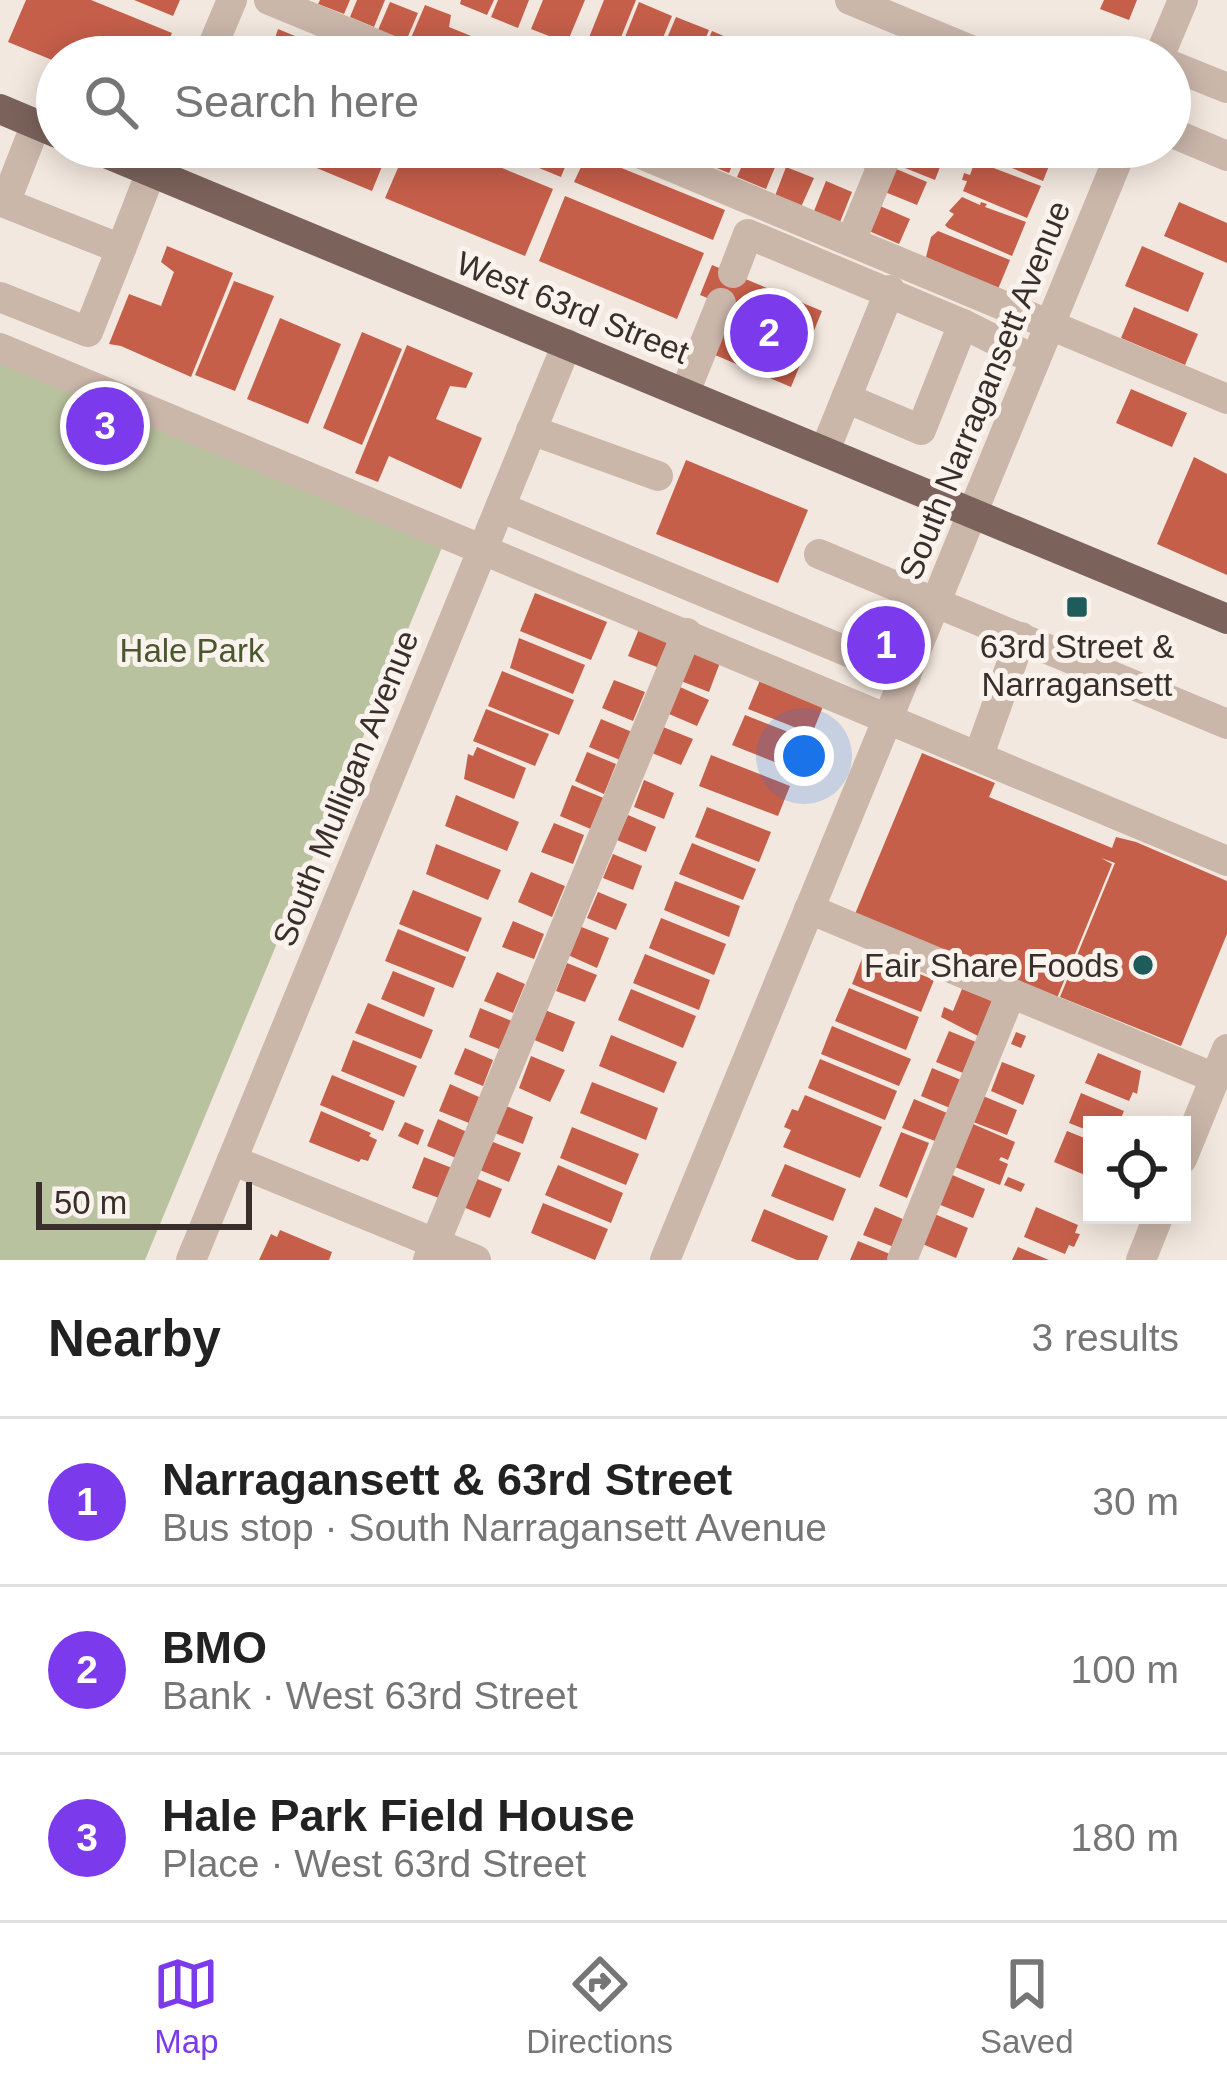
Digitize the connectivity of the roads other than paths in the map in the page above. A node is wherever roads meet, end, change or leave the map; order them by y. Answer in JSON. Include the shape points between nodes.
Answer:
{"nodes":[{"id":1,"x":232,"y":0,"type":"edge"},
{"id":2,"x":269,"y":0,"type":"edge"},
{"id":3,"x":850,"y":0,"type":"edge"},
{"id":4,"x":1183,"y":0,"type":"edge"},
{"id":5,"x":217,"y":36,"type":"edge"},
{"id":6,"x":356,"y":36,"type":"edge"},
{"id":7,"x":913,"y":36,"type":"edge"},
{"id":8,"x":1168,"y":36,"type":"edge"},
{"id":9,"x":1191,"y":73,"type":"edge"},
{"id":10,"x":1227,"y":88,"type":"edge"},
{"id":11,"x":0,"y":110,"type":"edge"},
{"id":12,"x":36,"y":125,"type":"edge"},
{"id":13,"x":1191,"y":141,"type":"edge"},
{"id":14,"x":36,"y":149,"type":"edge"},
{"id":15,"x":1227,"y":156,"type":"edge"},
{"id":16,"x":159,"y":168,"type":"edge"},
{"id":17,"x":167,"y":168,"type":"edge"},
{"id":18,"x":675,"y":168,"type":"edge"},
{"id":19,"x":881,"y":168,"type":"edge"},
{"id":20,"x":1114,"y":168,"type":"edge"},
{"id":21,"x":3,"y":209,"type":"edge"},
{"id":22,"x":851,"y":241,"type":"junction"},
{"id":23,"x":121,"y":249,"type":"junction"},
{"id":24,"x":733,"y":273,"type":"dead end"},
{"id":25,"x":890,"y":290,"type":"junction"},
{"id":26,"x":0,"y":297,"type":"edge"},
{"id":27,"x":721,"y":303,"type":"dead end"},
{"id":28,"x":1050,"y":323,"type":"junction"},
{"id":29,"x":963,"y":324,"type":"junction"},
{"id":30,"x":567,"y":344,"type":"junction"},
{"id":31,"x":0,"y":348,"type":"edge"},
{"id":32,"x":1035,"y":361,"type":"junction"},
{"id":33,"x":685,"y":392,"type":"junction"},
{"id":34,"x":846,"y":398,"type":"junction"},
{"id":35,"x":1227,"y":399,"type":"edge"},
{"id":36,"x":531,"y":430,"type":"junction"},
{"id":37,"x":825,"y":450,"type":"junction"},
{"id":38,"x":658,"y":476,"type":"dead end"},
{"id":39,"x":500,"y":508,"type":"junction"},
{"id":40,"x":974,"y":511,"type":"junction"},
{"id":41,"x":483,"y":548,"type":"junction"},
{"id":42,"x":819,"y":554,"type":"dead end"},
{"id":43,"x":936,"y":602,"type":"junction"},
{"id":44,"x":1227,"y":619,"type":"edge"},
{"id":45,"x":687,"y":633,"type":"junction"},
{"id":46,"x":1021,"y":638,"type":"junction"},
{"id":47,"x":906,"y":676,"type":"junction"},
{"id":48,"x":889,"y":716,"type":"junction"},
{"id":49,"x":1227,"y":724,"type":"edge"},
{"id":50,"x":979,"y":755,"type":"junction"},
{"id":51,"x":1224,"y":849,"type":"edge"},
{"id":52,"x":809,"y":909,"type":"junction"},
{"id":53,"x":1011,"y":993,"type":"junction"},
{"id":54,"x":1221,"y":1063,"type":"edge"},
{"id":55,"x":1191,"y":1137,"type":"edge"},
{"id":56,"x":232,"y":1160,"type":"junction"},
{"id":57,"x":1155,"y":1224,"type":"edge"},
{"id":58,"x":432,"y":1252,"type":"edge"},
{"id":59,"x":191,"y":1260,"type":"edge"},
{"id":60,"x":476,"y":1260,"type":"edge"},
{"id":61,"x":664,"y":1260,"type":"edge"},
{"id":62,"x":902,"y":1260,"type":"edge"},
{"id":63,"x":1141,"y":1260,"type":"edge"}],
"edges":[{"from":1,"to":5,"type":"street"},
{"from":2,"to":6,"type":"street"},
{"from":3,"to":7,"type":"street"},
{"from":4,"to":8,"type":"street"},
{"from":9,"to":10,"type":"street"},
{"from":11,"to":12,"type":"main road"},
{"from":13,"to":15,"type":"street"},
{"from":14,"to":21,"type":"street"},
{"from":16,"to":23,"type":"street"},
{"from":17,"to":30,"type":"main road","name":"West 63rd Street"},
{"from":18,"to":22,"type":"street"},
{"from":19,"to":22,"type":"street"},
{"from":20,"to":28,"type":"street","name":"South Narragansett Avenue"},
{"from":21,"to":23,"type":"street"},
{"from":22,"to":28,"type":"street"},
{"from":23,"to":26,"type":"street","via":[[88,332]]},
{"from":24,"to":25,"type":"street","via":[[748,234]]},
{"from":25,"to":29,"type":"street"},
{"from":25,"to":34,"type":"street"},
{"from":27,"to":33,"type":"street"},
{"from":28,"to":32,"type":"street","name":"South Narragansett Avenue"},
{"from":28,"to":35,"type":"street"},
{"from":29,"to":32,"type":"street"},
{"from":29,"to":34,"type":"street","via":[[920,430]]},
{"from":30,"to":33,"type":"main road","name":"West 63rd Street"},
{"from":30,"to":36,"type":"street","name":"South Mulligan Avenue"},
{"from":31,"to":41,"type":"street"},
{"from":32,"to":40,"type":"street","name":"South Narragansett Avenue"},
{"from":33,"to":37,"type":"main road","name":"West 63rd Street"},
{"from":34,"to":37,"type":"street"},
{"from":36,"to":38,"type":"street"},
{"from":36,"to":39,"type":"street","name":"South Mulligan Avenue"},
{"from":37,"to":40,"type":"main road","name":"West 63rd Street"},
{"from":39,"to":41,"type":"street","name":"South Mulligan Avenue"},
{"from":39,"to":47,"type":"street"},
{"from":40,"to":43,"type":"street","name":"South Narragansett Avenue"},
{"from":40,"to":44,"type":"main road","name":"West 63rd Street"},
{"from":41,"to":45,"type":"street"},
{"from":41,"to":56,"type":"street","name":"South Mulligan Avenue"},
{"from":42,"to":43,"type":"street"},
{"from":43,"to":46,"type":"street"},
{"from":43,"to":47,"type":"street","name":"South Narragansett Avenue"},
{"from":45,"to":48,"type":"street"},
{"from":45,"to":58,"type":"street"},
{"from":46,"to":49,"type":"street"},
{"from":46,"to":50,"type":"street"},
{"from":47,"to":48,"type":"street","name":"South Narragansett Avenue"},
{"from":48,"to":50,"type":"street"},
{"from":48,"to":52,"type":"street","name":"South Narragansett Avenue"},
{"from":50,"to":51,"type":"street"},
{"from":52,"to":53,"type":"street"},
{"from":52,"to":61,"type":"street","name":"South Narragansett Avenue"},
{"from":53,"to":54,"type":"street"},
{"from":53,"to":62,"type":"street"},
{"from":54,"to":55,"type":"street"},
{"from":56,"to":58,"type":"street"},
{"from":56,"to":59,"type":"street","name":"South Mulligan Avenue"},
{"from":57,"to":63,"type":"street"},
{"from":58,"to":60,"type":"street"}]}
